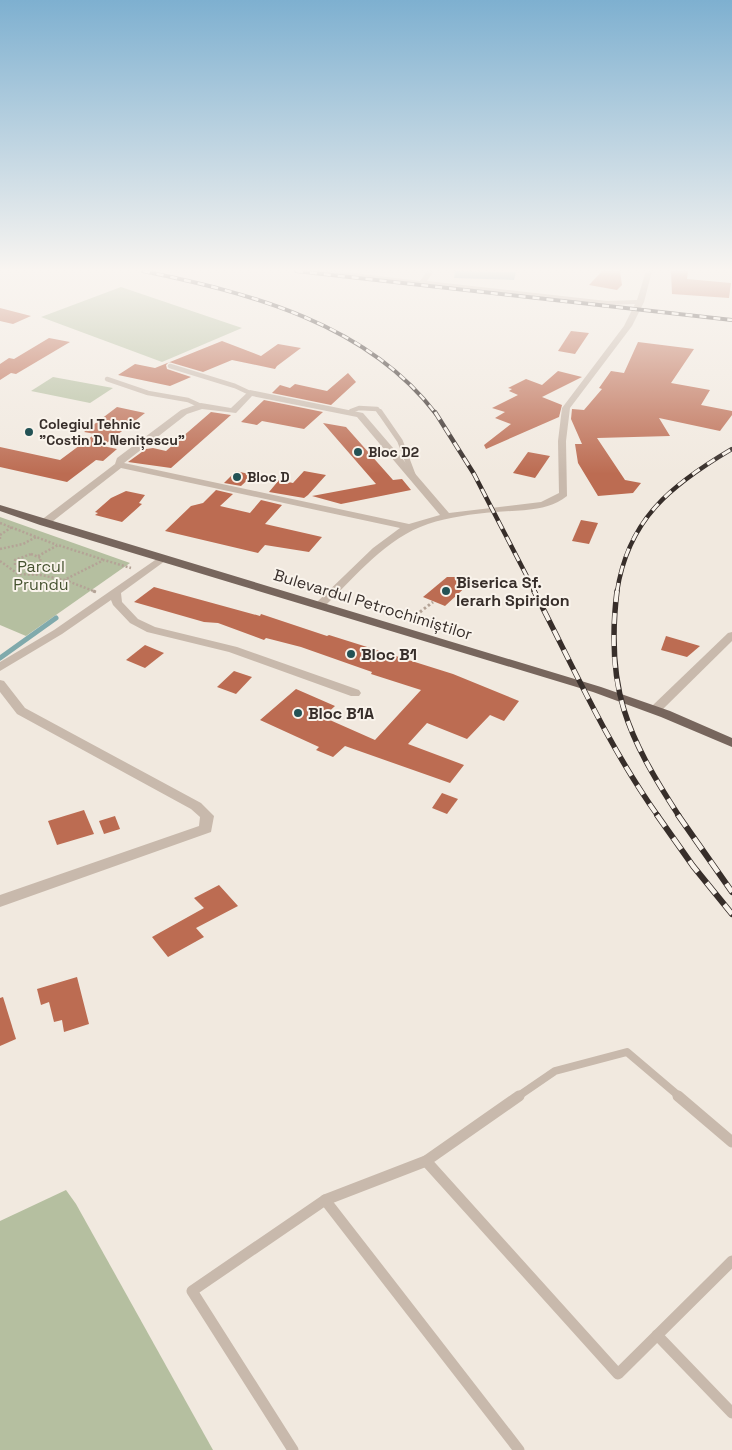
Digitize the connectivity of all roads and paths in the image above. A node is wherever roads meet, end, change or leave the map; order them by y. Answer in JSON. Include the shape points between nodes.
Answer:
{"nodes":[{"id":1,"x":618,"y":339,"type":"edge"},
{"id":2,"x":170,"y":366,"type":"dead end"},
{"id":3,"x":107,"y":379,"type":"dead end"},
{"id":4,"x":250,"y":393,"type":"junction"},
{"id":5,"x":201,"y":406,"type":"junction"},
{"id":6,"x":351,"y":411,"type":"junction"},
{"id":7,"x":119,"y":465,"type":"junction"},
{"id":8,"x":415,"y":480,"type":"junction"},
{"id":9,"x":0,"y":508,"type":"edge"},
{"id":10,"x":447,"y":517,"type":"junction"},
{"id":11,"x":0,"y":523,"type":"edge"},
{"id":12,"x":44,"y":523,"type":"junction"},
{"id":13,"x":12,"y":527,"type":"junction"},
{"id":14,"x":409,"y":528,"type":"junction"},
{"id":15,"x":36,"y":537,"type":"junction"},
{"id":16,"x":0,"y":539,"type":"edge"},
{"id":17,"x":58,"y":546,"type":"junction"},
{"id":18,"x":0,"y":549,"type":"edge"},
{"id":19,"x":38,"y":556,"type":"junction"},
{"id":20,"x":161,"y":559,"type":"junction"},
{"id":21,"x":104,"y":560,"type":"junction"},
{"id":22,"x":0,"y":561,"type":"edge"},
{"id":23,"x":17,"y":568,"type":"junction"},
{"id":24,"x":12,"y":570,"type":"junction"},
{"id":25,"x":143,"y":571,"type":"junction"},
{"id":26,"x":64,"y":580,"type":"junction"},
{"id":27,"x":112,"y":594,"type":"junction"},
{"id":28,"x":434,"y":602,"type":"dead end"},
{"id":29,"x":321,"y":604,"type":"junction"},
{"id":30,"x":416,"y":615,"type":"dead end"},
{"id":31,"x":732,"y":636,"type":"edge"},
{"id":32,"x":0,"y":666,"type":"edge"},
{"id":33,"x":0,"y":684,"type":"edge"},
{"id":34,"x":355,"y":693,"type":"dead end"},
{"id":35,"x":656,"y":709,"type":"junction"},
{"id":36,"x":732,"y":743,"type":"edge"},
{"id":37,"x":0,"y":901,"type":"edge"},
{"id":38,"x":732,"y":1142,"type":"edge"},
{"id":39,"x":426,"y":1161,"type":"junction"},
{"id":40,"x":325,"y":1200,"type":"junction"},
{"id":41,"x":732,"y":1261,"type":"edge"},
{"id":42,"x":657,"y":1335,"type":"junction"},
{"id":43,"x":732,"y":1413,"type":"edge"},
{"id":44,"x":293,"y":1450,"type":"edge"},
{"id":45,"x":519,"y":1450,"type":"edge"}],
"edges":[{"from":1,"to":10,"type":"street","via":[[566,408],[562,441],[564,494],[542,505]]},
{"from":2,"to":4,"type":"lane"},
{"from":3,"to":5,"type":"lane"},
{"from":4,"to":5,"type":"street","via":[[233,411]]},
{"from":4,"to":6,"type":"street"},
{"from":5,"to":7,"type":"street","via":[[184,412],[120,460]]},
{"from":6,"to":8,"type":"street","via":[[360,415]]},
{"from":6,"to":8,"type":"lane","via":[[367,408],[377,409],[382,414],[410,460]]},
{"from":7,"to":12,"type":"street"},
{"from":7,"to":14,"type":"street"},
{"from":8,"to":10,"type":"street"},
{"from":9,"to":12,"type":"main road","name":"Bulevardul Petrochimiștilor"},
{"from":10,"to":14,"type":"street"},
{"from":11,"to":13,"type":"path"},
{"from":12,"to":20,"type":"main road","name":"Bulevardul Petrochimiștilor"},
{"from":13,"to":15,"type":"path"},
{"from":13,"to":16,"type":"path","via":[[0,535]]},
{"from":14,"to":29,"type":"street","via":[[363,564]]},
{"from":15,"to":17,"type":"path"},
{"from":15,"to":18,"type":"path","via":[[23,544]]},
{"from":17,"to":19,"type":"path"},
{"from":17,"to":21,"type":"path"},
{"from":19,"to":23,"type":"path","via":[[31,554],[18,558],[14,562]]},
{"from":19,"to":23,"type":"path","via":[[42,562],[36,567]]},
{"from":20,"to":25,"type":"street"},
{"from":20,"to":29,"type":"main road","name":"Bulevardul Petrochimiștilor"},
{"from":21,"to":25,"type":"path"},
{"from":21,"to":26,"type":"path"},
{"from":22,"to":24,"type":"path"},
{"from":23,"to":24,"type":"path"},
{"from":24,"to":26,"type":"path","via":[[18,574]]},
{"from":25,"to":27,"type":"street"},
{"from":26,"to":27,"type":"path"},
{"from":27,"to":32,"type":"street","via":[[58,632]]},
{"from":27,"to":34,"type":"street","via":[[134,621],[150,630],[233,649]]},
{"from":28,"to":30,"type":"path"},
{"from":29,"to":35,"type":"main road","name":"Bulevardul Petrochimiștilor"},
{"from":31,"to":35,"type":"street"},
{"from":33,"to":37,"type":"street","via":[[21,711],[196,806],[207,816],[206,829]]},
{"from":35,"to":36,"type":"main road","name":"Bulevardul Petrochimiștilor"},
{"from":38,"to":39,"type":"lane","via":[[627,1052],[555,1071]]},
{"from":39,"to":40,"type":"lane"},
{"from":39,"to":42,"type":"lane","via":[[618,1374]]},
{"from":40,"to":44,"type":"lane","via":[[192,1291]]},
{"from":40,"to":45,"type":"lane"},
{"from":41,"to":42,"type":"lane"},
{"from":42,"to":43,"type":"lane"}]}
